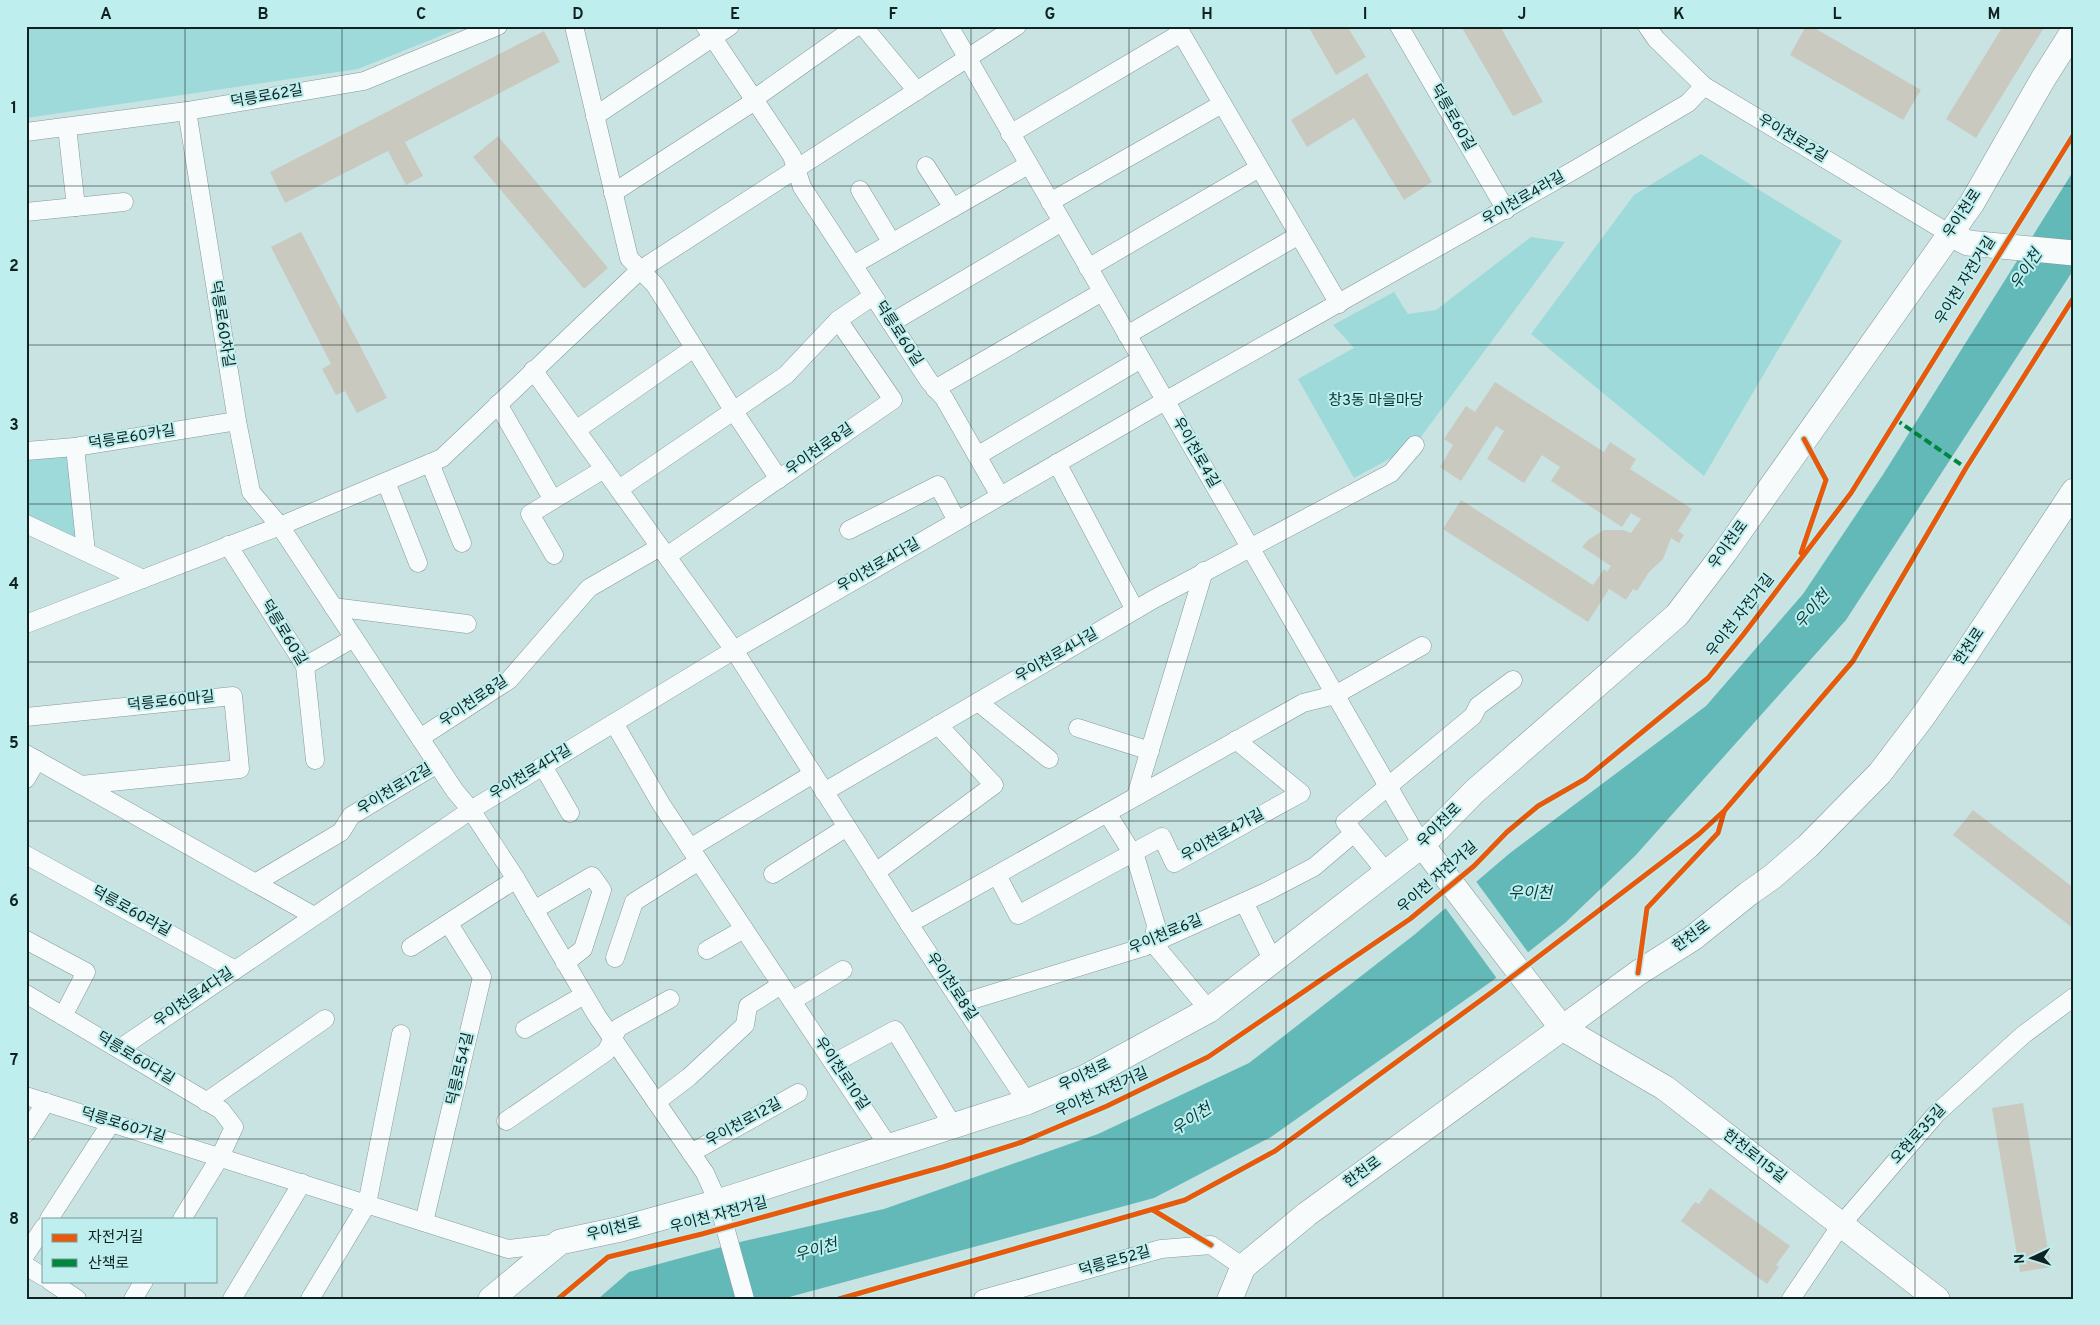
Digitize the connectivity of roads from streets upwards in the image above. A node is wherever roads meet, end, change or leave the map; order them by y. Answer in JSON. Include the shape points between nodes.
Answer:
{"nodes":[{"id":1,"x":498,"y":26,"type":"edge"},
{"id":2,"x":574,"y":26,"type":"edge"},
{"id":3,"x":730,"y":26,"type":"edge"},
{"id":4,"x":857,"y":26,"type":"edge"},
{"id":5,"x":863,"y":26,"type":"edge"},
{"id":6,"x":949,"y":26,"type":"edge"},
{"id":7,"x":1017,"y":26,"type":"edge"},
{"id":8,"x":1399,"y":26,"type":"edge"},
{"id":9,"x":1647,"y":26,"type":"edge"},
{"id":10,"x":1179,"y":30,"type":"edge"},
{"id":11,"x":2074,"y":30,"type":"edge"},
{"id":12,"x":709,"y":32,"type":"edge"},
{"id":13,"x":967,"y":59,"type":"junction"},
{"id":14,"x":1704,"y":86,"type":"junction"},
{"id":15,"x":918,"y":91,"type":"junction"},
{"id":16,"x":754,"y":99,"type":"junction"},
{"id":17,"x":1222,"y":104,"type":"junction"},
{"id":18,"x":187,"y":111,"type":"junction"},
{"id":19,"x":595,"y":116,"type":"junction"},
{"id":20,"x":67,"y":127,"type":"junction"},
{"id":21,"x":26,"y":132,"type":"edge"},
{"id":22,"x":1010,"y":134,"type":"junction"},
{"id":23,"x":1028,"y":165,"type":"junction"},
{"id":24,"x":926,"y":166,"type":"dead end"},
{"id":25,"x":1260,"y":168,"type":"junction"},
{"id":26,"x":797,"y":170,"type":"junction"},
{"id":27,"x":860,"y":190,"type":"dead end"},
{"id":28,"x":613,"y":193,"type":"junction"},
{"id":29,"x":124,"y":202,"type":"dead end"},
{"id":30,"x":1050,"y":202,"type":"junction"},
{"id":31,"x":76,"y":207,"type":"junction"},
{"id":32,"x":953,"y":208,"type":"junction"},
{"id":33,"x":1506,"y":210,"type":"junction"},
{"id":34,"x":26,"y":212,"type":"edge"},
{"id":35,"x":1062,"y":222,"type":"junction"},
{"id":36,"x":1950,"y":234,"type":"junction"},
{"id":37,"x":1299,"y":235,"type":"junction"},
{"id":38,"x":892,"y":243,"type":"junction"},
{"id":39,"x":2074,"y":253,"type":"edge"},
{"id":40,"x":853,"y":265,"type":"junction"},
{"id":41,"x":1088,"y":268,"type":"junction"},
{"id":42,"x":640,"y":270,"type":"junction"},
{"id":43,"x":1102,"y":292,"type":"junction"},
{"id":44,"x":873,"y":296,"type":"junction"},
{"id":45,"x":1339,"y":304,"type":"junction"},
{"id":46,"x":838,"y":320,"type":"junction"},
{"id":47,"x":890,"y":323,"type":"junction"},
{"id":48,"x":1127,"y":335,"type":"junction"},
{"id":49,"x":694,"y":348,"type":"junction"},
{"id":50,"x":1140,"y":359,"type":"junction"},
{"id":51,"x":533,"y":370,"type":"junction"},
{"id":52,"x":935,"y":389,"type":"junction"},
{"id":53,"x":1165,"y":401,"type":"junction"},
{"id":54,"x":498,"y":404,"type":"junction"},
{"id":55,"x":733,"y":410,"type":"junction"},
{"id":56,"x":237,"y":421,"type":"junction"},
{"id":57,"x":576,"y":430,"type":"junction"},
{"id":58,"x":1415,"y":445,"type":"dead end"},
{"id":59,"x":74,"y":447,"type":"junction"},
{"id":60,"x":26,"y":451,"type":"edge"},
{"id":61,"x":977,"y":456,"type":"junction"},
{"id":62,"x":430,"y":463,"type":"junction"},
{"id":63,"x":1057,"y":463,"type":"junction"},
{"id":64,"x":604,"y":469,"type":"junction"},
{"id":65,"x":779,"y":479,"type":"junction"},
{"id":66,"x":386,"y":482,"type":"junction"},
{"id":67,"x":619,"y":489,"type":"junction"},
{"id":68,"x":2074,"y":491,"type":"edge"},
{"id":69,"x":1000,"y":496,"type":"junction"},
{"id":70,"x":553,"y":500,"type":"junction"},
{"id":71,"x":958,"y":521,"type":"junction"},
{"id":72,"x":26,"y":524,"type":"edge"},
{"id":73,"x":280,"y":526,"type":"junction"},
{"id":74,"x":849,"y":530,"type":"dead end"},
{"id":75,"x":462,"y":543,"type":"dead end"},
{"id":76,"x":228,"y":545,"type":"junction"},
{"id":77,"x":1249,"y":547,"type":"junction"},
{"id":78,"x":86,"y":552,"type":"junction"},
{"id":79,"x":664,"y":552,"type":"junction"},
{"id":80,"x":554,"y":555,"type":"dead end"},
{"id":81,"x":418,"y":563,"type":"dead end"},
{"id":82,"x":1204,"y":571,"type":"junction"},
{"id":83,"x":143,"y":579,"type":"junction"},
{"id":84,"x":334,"y":607,"type":"junction"},
{"id":85,"x":1135,"y":610,"type":"junction"},
{"id":86,"x":26,"y":624,"type":"edge"},
{"id":87,"x":467,"y":624,"type":"dead end"},
{"id":88,"x":354,"y":638,"type":"junction"},
{"id":89,"x":1422,"y":646,"type":"dead end"},
{"id":90,"x":734,"y":650,"type":"junction"},
{"id":91,"x":305,"y":666,"type":"junction"},
{"id":92,"x":1513,"y":680,"type":"dead end"},
{"id":93,"x":1335,"y":695,"type":"junction"},
{"id":94,"x":978,"y":702,"type":"junction"},
{"id":95,"x":26,"y":717,"type":"edge"},
{"id":96,"x":614,"y":723,"type":"junction"},
{"id":97,"x":938,"y":725,"type":"junction"},
{"id":98,"x":1078,"y":728,"type":"dead end"},
{"id":99,"x":420,"y":738,"type":"junction"},
{"id":100,"x":1236,"y":740,"type":"junction"},
{"id":101,"x":1150,"y":752,"type":"junction"},
{"id":102,"x":32,"y":757,"type":"edge"},
{"id":103,"x":1049,"y":759,"type":"dead end"},
{"id":104,"x":315,"y":760,"type":"dead end"},
{"id":105,"x":437,"y":764,"type":"junction"},
{"id":106,"x":543,"y":766,"type":"junction"},
{"id":107,"x":813,"y":774,"type":"junction"},
{"id":108,"x":26,"y":780,"type":"edge"},
{"id":109,"x":81,"y":784,"type":"junction"},
{"id":110,"x":1387,"y":786,"type":"junction"},
{"id":111,"x":824,"y":792,"type":"junction"},
{"id":112,"x":1136,"y":796,"type":"junction"},
{"id":113,"x":471,"y":810,"type":"junction"},
{"id":114,"x":570,"y":813,"type":"dead end"},
{"id":115,"x":1107,"y":813,"type":"junction"},
{"id":116,"x":847,"y":827,"type":"junction"},
{"id":117,"x":1350,"y":828,"type":"junction"},
{"id":118,"x":1422,"y":845,"type":"junction"},
{"id":119,"x":1132,"y":853,"type":"junction"},
{"id":120,"x":26,"y":855,"type":"edge"},
{"id":121,"x":695,"y":855,"type":"junction"},
{"id":122,"x":876,"y":872,"type":"junction"},
{"id":123,"x":1387,"y":873,"type":"junction"},
{"id":124,"x":773,"y":874,"type":"dead end"},
{"id":125,"x":997,"y":875,"type":"junction"},
{"id":126,"x":516,"y":879,"type":"junction"},
{"id":127,"x":255,"y":883,"type":"junction"},
{"id":128,"x":1244,"y":902,"type":"junction"},
{"id":129,"x":534,"y":910,"type":"junction"},
{"id":130,"x":314,"y":916,"type":"junction"},
{"id":131,"x":449,"y":924,"type":"junction"},
{"id":132,"x":909,"y":924,"type":"junction"},
{"id":133,"x":744,"y":929,"type":"junction"},
{"id":134,"x":26,"y":940,"type":"edge"},
{"id":135,"x":1153,"y":943,"type":"junction"},
{"id":136,"x":411,"y":947,"type":"dead end"},
{"id":137,"x":708,"y":950,"type":"dead end"},
{"id":138,"x":615,"y":958,"type":"dead end"},
{"id":139,"x":1273,"y":962,"type":"junction"},
{"id":140,"x":565,"y":963,"type":"junction"},
{"id":141,"x":236,"y":970,"type":"junction"},
{"id":142,"x":843,"y":970,"type":"dead end"},
{"id":143,"x":781,"y":985,"type":"junction"},
{"id":144,"x":26,"y":994,"type":"edge"},
{"id":145,"x":584,"y":995,"type":"junction"},
{"id":146,"x":2074,"y":997,"type":"edge"},
{"id":147,"x":670,"y":998,"type":"dead end"},
{"id":148,"x":792,"y":1001,"type":"junction"},
{"id":149,"x":962,"y":1003,"type":"junction"},
{"id":150,"x":1209,"y":1010,"type":"junction"},
{"id":151,"x":63,"y":1016,"type":"junction"},
{"id":152,"x":325,"y":1019,"type":"dead end"},
{"id":153,"x":1562,"y":1028,"type":"junction"},
{"id":154,"x":525,"y":1029,"type":"dead end"},
{"id":155,"x":401,"y":1034,"type":"dead end"},
{"id":156,"x":612,"y":1038,"type":"junction"},
{"id":157,"x":119,"y":1049,"type":"junction"},
{"id":158,"x":834,"y":1063,"type":"junction"},
{"id":159,"x":798,"y":1093,"type":"dead end"},
{"id":160,"x":26,"y":1096,"type":"edge"},
{"id":161,"x":46,"y":1102,"type":"junction"},
{"id":162,"x":206,"y":1102,"type":"junction"},
{"id":163,"x":656,"y":1102,"type":"junction"},
{"id":164,"x":1027,"y":1102,"type":"junction"},
{"id":165,"x":506,"y":1121,"type":"dead end"},
{"id":166,"x":111,"y":1123,"type":"junction"},
{"id":167,"x":953,"y":1126,"type":"junction"},
{"id":168,"x":26,"y":1133,"type":"edge"},
{"id":169,"x":889,"y":1147,"type":"junction"},
{"id":170,"x":691,"y":1153,"type":"junction"},
{"id":171,"x":220,"y":1157,"type":"junction"},
{"id":172,"x":302,"y":1183,"type":"junction"},
{"id":173,"x":718,"y":1202,"type":"junction"},
{"id":174,"x":367,"y":1204,"type":"junction"},
{"id":175,"x":50,"y":1218,"type":"edge"},
{"id":176,"x":183,"y":1218,"type":"edge"},
{"id":177,"x":424,"y":1222,"type":"junction"},
{"id":178,"x":1841,"y":1225,"type":"junction"},
{"id":179,"x":42,"y":1230,"type":"edge"},
{"id":180,"x":560,"y":1242,"type":"junction"},
{"id":181,"x":508,"y":1249,"type":"junction"},
{"id":182,"x":26,"y":1254,"type":"edge"},
{"id":183,"x":26,"y":1266,"type":"edge"},
{"id":184,"x":1243,"y":1267,"type":"junction"},
{"id":185,"x":42,"y":1276,"type":"edge"},
{"id":186,"x":51,"y":1282,"type":"edge"},
{"id":187,"x":143,"y":1282,"type":"edge"},
{"id":188,"x":237,"y":1291,"type":"edge"},
{"id":189,"x":499,"y":1292,"type":"edge"},
{"id":190,"x":76,"y":1299,"type":"edge"},
{"id":191,"x":132,"y":1299,"type":"edge"},
{"id":192,"x":310,"y":1299,"type":"edge"},
{"id":193,"x":745,"y":1299,"type":"edge"},
{"id":194,"x":983,"y":1299,"type":"edge"},
{"id":195,"x":1230,"y":1299,"type":"edge"},
{"id":196,"x":1791,"y":1299,"type":"edge"},
{"id":197,"x":1937,"y":1299,"type":"edge"}],
"edges":[{"from":1,"to":18,"type":"street","name":"덕릉로62길","via":[[364,81]]},
{"from":2,"to":19,"type":"street"},
{"from":3,"to":12,"type":"street"},
{"from":4,"to":16,"type":"street"},
{"from":5,"to":15,"type":"street"},
{"from":6,"to":13,"type":"street"},
{"from":7,"to":13,"type":"street"},
{"from":8,"to":33,"type":"street","name":"덕릉로60길"},
{"from":9,"to":14,"type":"street","name":"우이천로2길"},
{"from":10,"to":17,"type":"street"},
{"from":10,"to":22,"type":"street"},
{"from":11,"to":36,"type":"street","name":"우이천로","via":[[1972,203]]},
{"from":12,"to":16,"type":"street","name":"덕릉로60길"},
{"from":12,"to":19,"type":"street"},
{"from":13,"to":15,"type":"street"},
{"from":13,"to":22,"type":"street","name":"우이천로4길"},
{"from":14,"to":33,"type":"street","name":"우이천로4라길","via":[[1688,103]]},
{"from":14,"to":36,"type":"street","name":"우이천로2길"},
{"from":15,"to":26,"type":"street"},
{"from":16,"to":26,"type":"street","name":"덕릉로60길","via":[[792,156]]},
{"from":16,"to":28,"type":"street"},
{"from":17,"to":25,"type":"street"},
{"from":17,"to":30,"type":"street"},
{"from":18,"to":20,"type":"street","name":"덕릉로62길"},
{"from":18,"to":56,"type":"street","name":"덕릉로60차길"},
{"from":19,"to":28,"type":"street"},
{"from":20,"to":21,"type":"street","name":"덕릉로62길"},
{"from":20,"to":31,"type":"street"},
{"from":22,"to":23,"type":"street","name":"우이천로4길"},
{"from":23,"to":30,"type":"street","name":"우이천로4길"},
{"from":23,"to":32,"type":"street"},
{"from":24,"to":32,"type":"street"},
{"from":25,"to":37,"type":"street"},
{"from":25,"to":41,"type":"street"},
{"from":26,"to":40,"type":"street","name":"덕릉로60길","via":[[802,186]]},
{"from":26,"to":42,"type":"street"},
{"from":27,"to":38,"type":"street"},
{"from":28,"to":42,"type":"street","via":[[629,258]]},
{"from":29,"to":31,"type":"street"},
{"from":30,"to":35,"type":"street","name":"우이천로4길"},
{"from":31,"to":34,"type":"street"},
{"from":32,"to":38,"type":"street"},
{"from":33,"to":45,"type":"street","name":"우이천로4라길"},
{"from":35,"to":41,"type":"street","name":"우이천로4길"},
{"from":35,"to":47,"type":"street"},
{"from":36,"to":39,"type":"street","via":[[1968,243]]},
{"from":36,"to":118,"type":"street","name":"우이천로","via":[[1678,615],[1475,791]]},
{"from":37,"to":45,"type":"street"},
{"from":37,"to":48,"type":"street"},
{"from":38,"to":40,"type":"street"},
{"from":40,"to":44,"type":"street","name":"덕릉로60길"},
{"from":41,"to":43,"type":"street","name":"우이천로4길"},
{"from":42,"to":49,"type":"street","via":[[655,285]]},
{"from":42,"to":51,"type":"street"},
{"from":43,"to":48,"type":"street","name":"우이천로4길"},
{"from":43,"to":52,"type":"street"},
{"from":44,"to":46,"type":"street"},
{"from":44,"to":47,"type":"street","name":"덕릉로60길"},
{"from":45,"to":53,"type":"street","name":"우이천로4라길"},
{"from":46,"to":55,"type":"street","via":[[786,375]]},
{"from":46,"to":65,"type":"street","name":"우이천로8길","via":[[893,400]]},
{"from":47,"to":52,"type":"street","name":"덕릉로60길"},
{"from":48,"to":50,"type":"street","name":"우이천로4길"},
{"from":49,"to":55,"type":"street"},
{"from":49,"to":57,"type":"street"},
{"from":50,"to":53,"type":"street","name":"우이천로4길"},
{"from":50,"to":61,"type":"street"},
{"from":51,"to":54,"type":"street"},
{"from":51,"to":57,"type":"street","name":"우이천로8길"},
{"from":52,"to":61,"type":"street","name":"덕릉로60길","via":[[944,398]]},
{"from":53,"to":63,"type":"street","name":"우이천로4다길"},
{"from":53,"to":77,"type":"street","name":"우이천로4길"},
{"from":54,"to":62,"type":"street","via":[[442,458]]},
{"from":54,"to":70,"type":"street"},
{"from":55,"to":65,"type":"street"},
{"from":55,"to":67,"type":"street"},
{"from":56,"to":59,"type":"street","name":"덕릉로60카길"},
{"from":56,"to":73,"type":"street","name":"덕릉로60차길","via":[[251,492]]},
{"from":57,"to":64,"type":"street","name":"우이천로8길"},
{"from":58,"to":77,"type":"street","via":[[1391,473]]},
{"from":59,"to":60,"type":"street","name":"덕릉로60카길"},
{"from":59,"to":78,"type":"street"},
{"from":61,"to":69,"type":"street","name":"덕릉로60길"},
{"from":62,"to":66,"type":"street"},
{"from":62,"to":75,"type":"street"},
{"from":63,"to":69,"type":"street","name":"우이천로4다길"},
{"from":63,"to":85,"type":"street"},
{"from":64,"to":67,"type":"street","name":"우이천로8길"},
{"from":64,"to":70,"type":"street"},
{"from":65,"to":79,"type":"street","name":"우이천로8길"},
{"from":66,"to":73,"type":"street"},
{"from":66,"to":81,"type":"street"},
{"from":67,"to":79,"type":"street","name":"우이천로8길"},
{"from":68,"to":153,"type":"street","name":"한천로","via":[[1921,719],[1865,789],[1772,877],[1693,938],[1638,972]]},
{"from":69,"to":71,"type":"street","name":"우이천로4다길"},
{"from":70,"to":80,"type":"street","via":[[530,514]]},
{"from":71,"to":74,"type":"street","via":[[938,485]]},
{"from":71,"to":90,"type":"street","name":"우이천로4다길"},
{"from":72,"to":78,"type":"street"},
{"from":73,"to":76,"type":"street"},
{"from":73,"to":84,"type":"street","name":"우이천로12길"},
{"from":76,"to":83,"type":"street"},
{"from":76,"to":91,"type":"street","name":"덕릉로60길"},
{"from":77,"to":82,"type":"street","name":"우이천로4나길"},
{"from":77,"to":93,"type":"street","name":"우이천로4길"},
{"from":78,"to":83,"type":"street"},
{"from":79,"to":90,"type":"street","name":"우이천로8길"},
{"from":79,"to":99,"type":"street","name":"우이천로8길","via":[[588,588],[509,680]]},
{"from":82,"to":85,"type":"street","name":"우이천로4나길"},
{"from":82,"to":101,"type":"street"},
{"from":83,"to":86,"type":"street"},
{"from":84,"to":87,"type":"street"},
{"from":84,"to":88,"type":"street","name":"우이천로12길"},
{"from":85,"to":94,"type":"street","name":"우이천로4나길"},
{"from":88,"to":91,"type":"street"},
{"from":88,"to":99,"type":"street","name":"우이천로12길"},
{"from":89,"to":93,"type":"street"},
{"from":90,"to":96,"type":"street","name":"우이천로4다길"},
{"from":90,"to":107,"type":"street","name":"우이천로8길"},
{"from":91,"to":104,"type":"street","name":"덕릉로60길"},
{"from":92,"to":110,"type":"street","via":[[1478,706],[1473,716]]},
{"from":93,"to":100,"type":"street","via":[[1303,703]]},
{"from":93,"to":110,"type":"street","name":"우이천로4길"},
{"from":94,"to":97,"type":"street","name":"우이천로4나길"},
{"from":94,"to":103,"type":"street"},
{"from":95,"to":109,"type":"street","name":"덕릉로60마길","via":[[233,696],[240,769]]},
{"from":96,"to":106,"type":"street","name":"우이천로4다길"},
{"from":96,"to":121,"type":"street","name":"우이천로10길"},
{"from":97,"to":111,"type":"street","name":"우이천로4나길"},
{"from":97,"to":122,"type":"street","via":[[994,785]]},
{"from":98,"to":101,"type":"street"},
{"from":99,"to":105,"type":"street","name":"우이천로12길"},
{"from":100,"to":112,"type":"street"},
{"from":100,"to":119,"type":"street","name":"우이천로4가길","via":[[1301,793],[1174,863],[1162,836]]},
{"from":101,"to":112,"type":"street"},
{"from":102,"to":108,"type":"street"},
{"from":102,"to":109,"type":"street"},
{"from":105,"to":113,"type":"street","name":"우이천로12길"},
{"from":105,"to":127,"type":"street","name":"우이천로12길","via":[[351,816],[341,832]]},
{"from":106,"to":113,"type":"street","name":"우이천로4다길"},
{"from":106,"to":114,"type":"street"},
{"from":107,"to":111,"type":"street","name":"우이천로8길"},
{"from":107,"to":121,"type":"street"},
{"from":109,"to":127,"type":"street"},
{"from":110,"to":117,"type":"street"},
{"from":110,"to":118,"type":"street","name":"우이천로4길"},
{"from":111,"to":116,"type":"street","name":"우이천로8길"},
{"from":112,"to":115,"type":"street"},
{"from":113,"to":126,"type":"street","name":"우이천로12길"},
{"from":113,"to":130,"type":"street","name":"우이천로4다길"},
{"from":115,"to":119,"type":"street"},
{"from":115,"to":125,"type":"street"},
{"from":116,"to":122,"type":"street","name":"우이천로8길"},
{"from":116,"to":124,"type":"street"},
{"from":117,"to":123,"type":"street"},
{"from":117,"to":128,"type":"street","name":"우이천로6길","via":[[1314,866]]},
{"from":118,"to":123,"type":"street","name":"우이천로"},
{"from":118,"to":153,"type":"street"},
{"from":119,"to":125,"type":"street","name":"우이천로4가길","via":[[1018,914]]},
{"from":119,"to":135,"type":"street","via":[[1156,925]]},
{"from":120,"to":141,"type":"street","name":"덕릉로60라길"},
{"from":121,"to":133,"type":"street","name":"우이천로10길"},
{"from":121,"to":138,"type":"street","via":[[634,902]]},
{"from":122,"to":132,"type":"street","name":"우이천로8길"},
{"from":123,"to":139,"type":"street","name":"우이천로"},
{"from":125,"to":132,"type":"street"},
{"from":126,"to":129,"type":"street","name":"우이천로12길"},
{"from":126,"to":131,"type":"street"},
{"from":127,"to":130,"type":"street"},
{"from":128,"to":135,"type":"street","name":"우이천로6길"},
{"from":128,"to":139,"type":"street"},
{"from":129,"to":140,"type":"street","name":"우이천로12길"},
{"from":129,"to":140,"type":"street","via":[[592,876],[602,890],[583,949]]},
{"from":130,"to":141,"type":"street","name":"우이천로4다길"},
{"from":131,"to":136,"type":"street"},
{"from":131,"to":177,"type":"street","name":"덕릉로54길","via":[[482,977]]},
{"from":132,"to":149,"type":"street","name":"우이천로8길"},
{"from":133,"to":137,"type":"street"},
{"from":133,"to":143,"type":"street","name":"우이천로10길"},
{"from":134,"to":151,"type":"street","via":[[86,972]]},
{"from":135,"to":149,"type":"street","name":"우이천로6길"},
{"from":135,"to":150,"type":"street"},
{"from":139,"to":150,"type":"street","name":"우이천로"},
{"from":140,"to":145,"type":"street","name":"우이천로12길"},
{"from":141,"to":157,"type":"street","name":"우이천로4다길"},
{"from":142,"to":148,"type":"street"},
{"from":143,"to":148,"type":"street","name":"우이천로10길"},
{"from":143,"to":163,"type":"street","via":[[748,1006],[745,1025],[689,1077]]},
{"from":144,"to":151,"type":"street","name":"덕릉로60다길"},
{"from":145,"to":154,"type":"street"},
{"from":145,"to":156,"type":"street","name":"우이천로12길"},
{"from":146,"to":178,"type":"street","name":"오현로35길","via":[[2023,1035],[1937,1113]]},
{"from":147,"to":156,"type":"street","via":[[618,1028]]},
{"from":148,"to":158,"type":"street","name":"우이천로10길"},
{"from":149,"to":164,"type":"street","name":"우이천로8길"},
{"from":150,"to":164,"type":"street","name":"우이천로","via":[[1086,1077]]},
{"from":151,"to":157,"type":"street","name":"덕릉로60다길"},
{"from":152,"to":162,"type":"street"},
{"from":153,"to":178,"type":"street","name":"한천로115길","via":[[1666,1088]]},
{"from":153,"to":184,"type":"street","name":"한천로","via":[[1307,1214]]},
{"from":155,"to":174,"type":"street"},
{"from":156,"to":163,"type":"street","name":"우이천로12길"},
{"from":156,"to":165,"type":"street","via":[[606,1052]]},
{"from":157,"to":162,"type":"street","name":"덕릉로60다길"},
{"from":158,"to":167,"type":"street","via":[[895,1030]]},
{"from":158,"to":169,"type":"street","name":"우이천로10길"},
{"from":159,"to":170,"type":"street","name":"우이천로12길"},
{"from":160,"to":161,"type":"street","name":"덕릉로60가길"},
{"from":161,"to":166,"type":"street","name":"덕릉로60가길"},
{"from":161,"to":168,"type":"street"},
{"from":162,"to":171,"type":"street","name":"덕릉로60다길","via":[[221,1110],[234,1127]]},
{"from":163,"to":170,"type":"street","name":"우이천로12길"},
{"from":164,"to":167,"type":"street","name":"우이천로"},
{"from":166,"to":171,"type":"street","name":"덕릉로60가길"},
{"from":166,"to":175,"type":"street"},
{"from":167,"to":169,"type":"street","name":"우이천로"},
{"from":169,"to":173,"type":"street","name":"우이천로"},
{"from":170,"to":173,"type":"street","name":"우이천로12길","via":[[705,1172]]},
{"from":171,"to":172,"type":"street"},
{"from":171,"to":176,"type":"street"},
{"from":172,"to":174,"type":"street"},
{"from":172,"to":188,"type":"street"},
{"from":173,"to":180,"type":"street","name":"우이천로"},
{"from":173,"to":193,"type":"street","name":"우이천로12길"},
{"from":174,"to":177,"type":"street"},
{"from":174,"to":192,"type":"street"},
{"from":177,"to":181,"type":"street"},
{"from":178,"to":196,"type":"street","name":"오현로35길"},
{"from":178,"to":197,"type":"street","name":"한천로115길"},
{"from":179,"to":182,"type":"street"},
{"from":180,"to":181,"type":"street"},
{"from":180,"to":189,"type":"street","name":"우이천로"},
{"from":181,"to":189,"type":"street","via":[[512,1273]]},
{"from":183,"to":185,"type":"street"},
{"from":184,"to":194,"type":"street","name":"덕릉로52길","via":[[1211,1245],[1160,1249]]},
{"from":184,"to":195,"type":"street","name":"한천로"},
{"from":186,"to":190,"type":"street"},
{"from":187,"to":191,"type":"street"}]}
